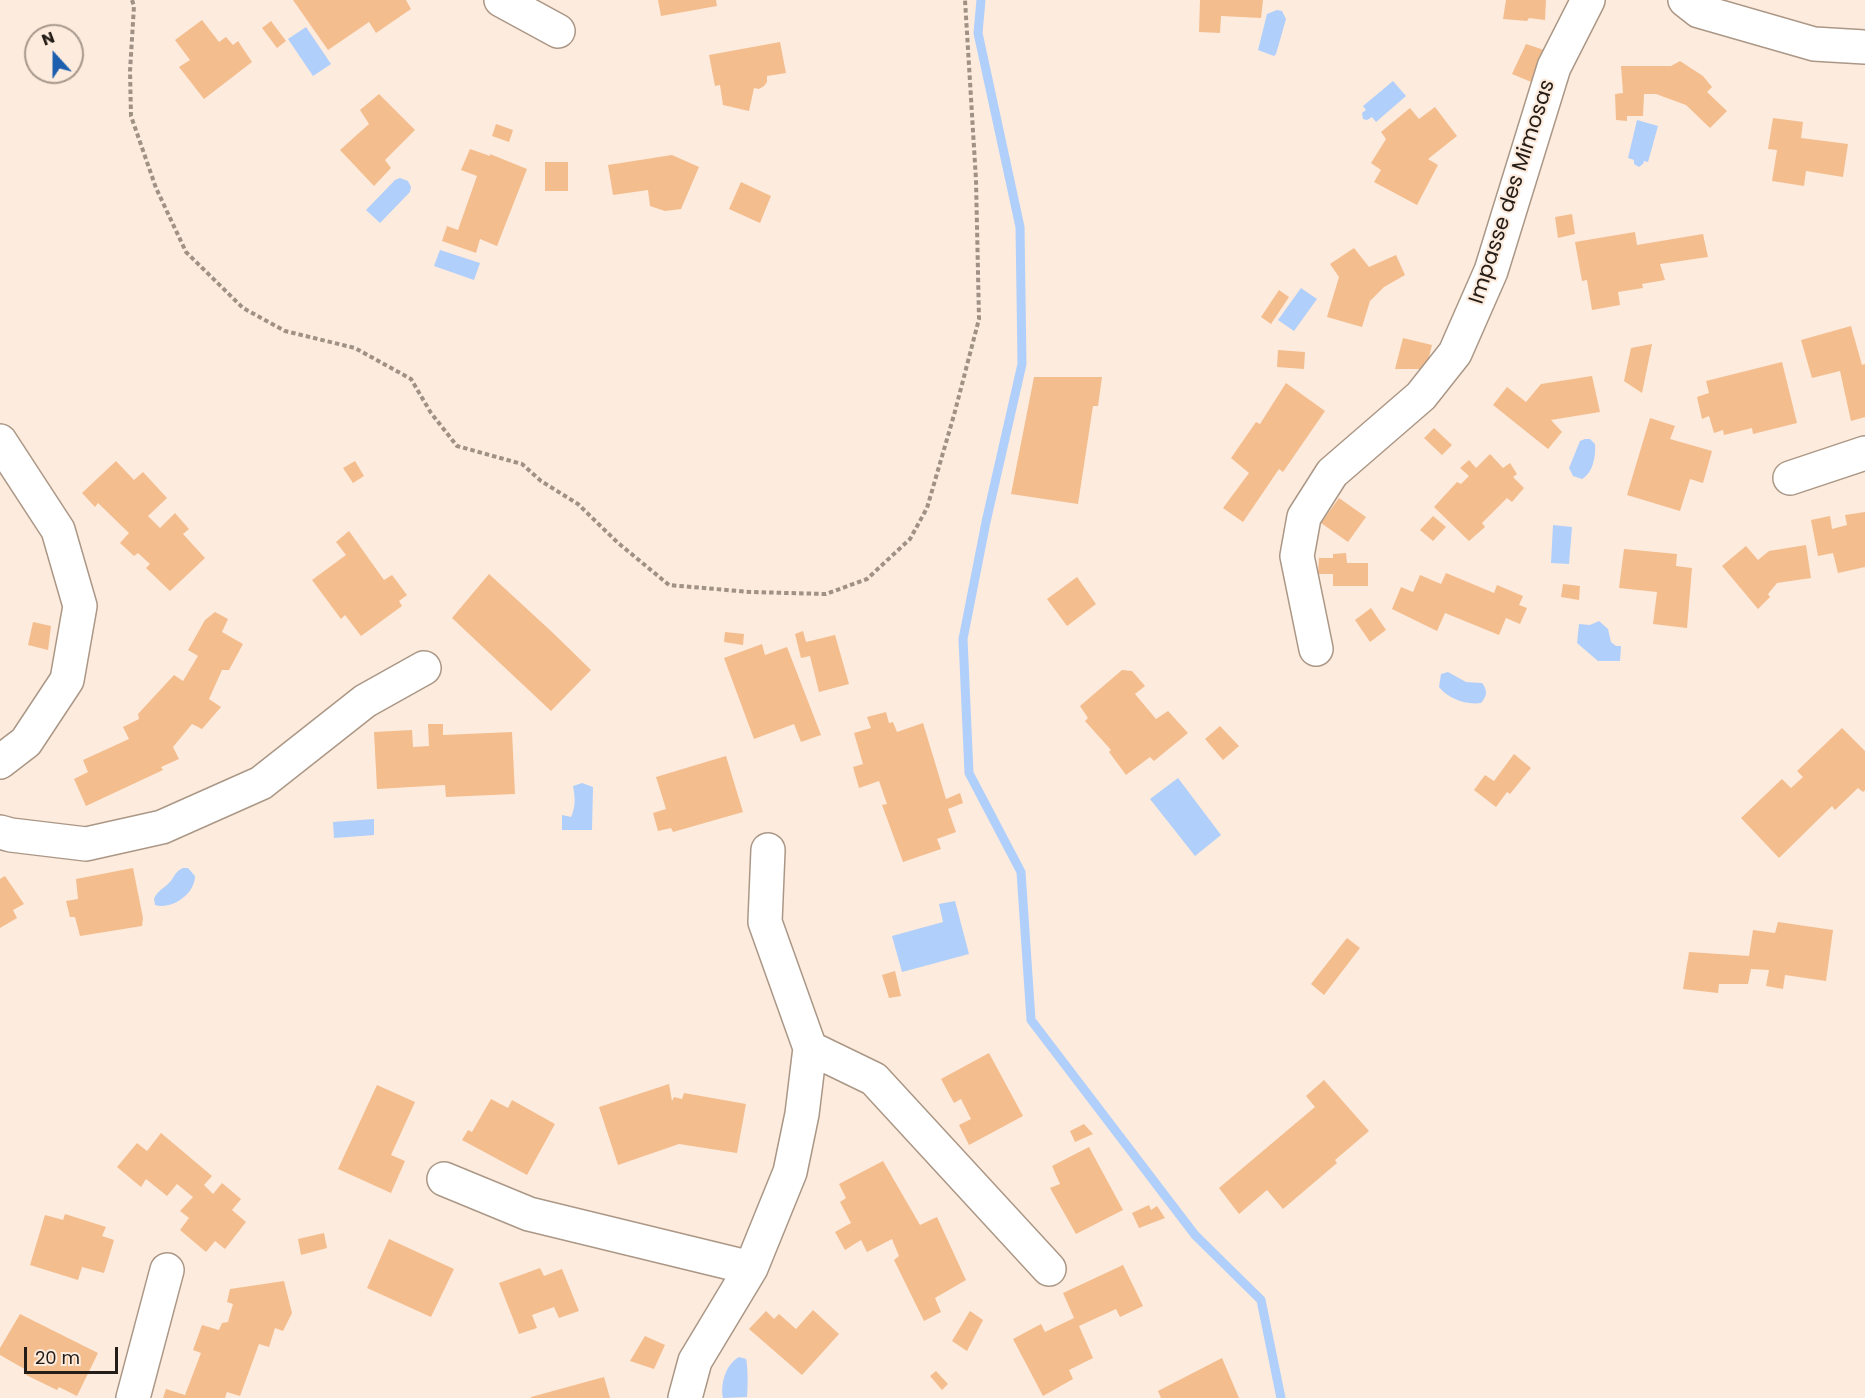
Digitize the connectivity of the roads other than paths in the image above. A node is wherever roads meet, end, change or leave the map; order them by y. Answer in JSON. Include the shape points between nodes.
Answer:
{"nodes":[{"id":1,"x":501,"y":0,"type":"edge"},
{"id":2,"x":1588,"y":0,"type":"edge"},
{"id":3,"x":1685,"y":0,"type":"edge"},
{"id":4,"x":558,"y":31,"type":"dead end"},
{"id":5,"x":1865,"y":47,"type":"edge"},
{"id":6,"x":0,"y":441,"type":"edge"},
{"id":7,"x":1865,"y":453,"type":"edge"},
{"id":8,"x":1790,"y":478,"type":"dead end"},
{"id":9,"x":1316,"y":650,"type":"dead end"},
{"id":10,"x":424,"y":668,"type":"dead end"},
{"id":11,"x":0,"y":762,"type":"edge"},
{"id":12,"x":0,"y":832,"type":"edge"},
{"id":13,"x":768,"y":850,"type":"dead end"},
{"id":14,"x":810,"y":1048,"type":"junction"},
{"id":15,"x":444,"y":1179,"type":"dead end"},
{"id":16,"x":751,"y":1268,"type":"junction"},
{"id":17,"x":1050,"y":1269,"type":"dead end"},
{"id":18,"x":166,"y":1270,"type":"dead end"},
{"id":19,"x":133,"y":1398,"type":"edge"},
{"id":20,"x":685,"y":1398,"type":"edge"}],
"edges":[{"from":1,"to":4,"type":"street"},
{"from":2,"to":9,"type":"street","name":"Impasse des Mimosas","via":[[1554,67],[1491,271],[1455,353],[1420,396],[1332,473],[1304,518],[1297,556]]},
{"from":3,"to":5,"type":"street","via":[[1699,11],[1814,44]]},
{"from":6,"to":11,"type":"street","via":[[58,530],[80,606],[67,680],[26,742]]},
{"from":7,"to":8,"type":"street"},
{"from":10,"to":12,"type":"street","via":[[365,701],[261,783],[162,827],[86,843]]},
{"from":13,"to":14,"type":"street","via":[[765,922]]},
{"from":14,"to":16,"type":"street","via":[[790,1172]]},
{"from":14,"to":17,"type":"street","via":[[874,1079]]},
{"from":15,"to":16,"type":"street","via":[[529,1214]]},
{"from":16,"to":20,"type":"street","via":[[695,1361]]},
{"from":18,"to":19,"type":"street"}]}
